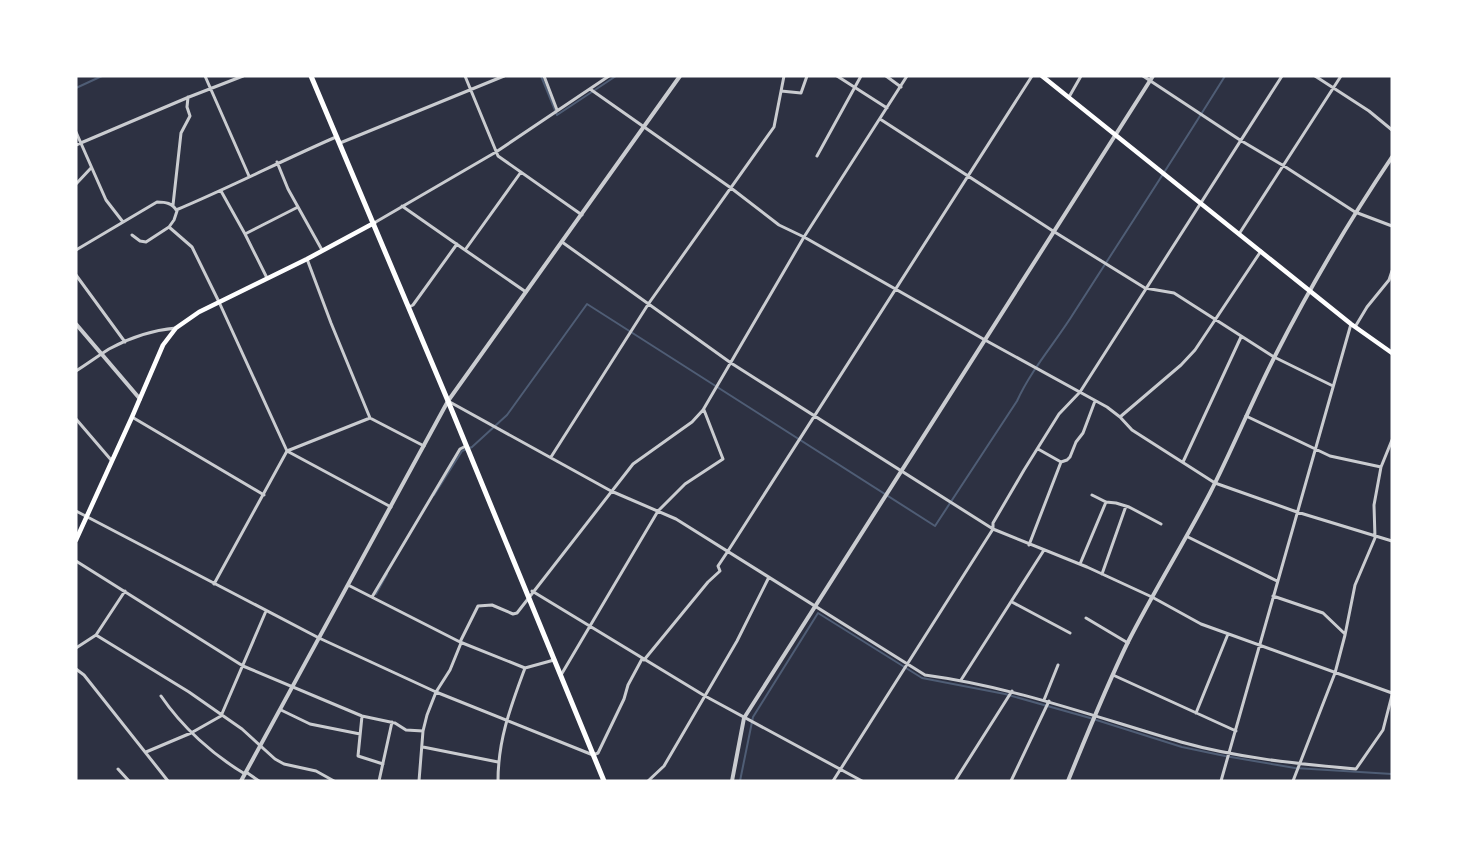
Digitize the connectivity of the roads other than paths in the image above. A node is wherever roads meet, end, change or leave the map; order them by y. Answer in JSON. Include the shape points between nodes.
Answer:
{"nodes":[{"id":1,"x":205,"y":76,"type":"edge"},
{"id":2,"x":243,"y":76,"type":"edge"},
{"id":3,"x":311,"y":76,"type":"edge"},
{"id":4,"x":465,"y":76,"type":"edge"},
{"id":5,"x":504,"y":76,"type":"edge"},
{"id":6,"x":544,"y":76,"type":"edge"},
{"id":7,"x":610,"y":76,"type":"edge"},
{"id":8,"x":680,"y":76,"type":"edge"},
{"id":9,"x":784,"y":76,"type":"edge"},
{"id":10,"x":807,"y":76,"type":"edge"},
{"id":11,"x":837,"y":76,"type":"edge"},
{"id":12,"x":861,"y":76,"type":"edge"},
{"id":13,"x":886,"y":76,"type":"edge"},
{"id":14,"x":907,"y":76,"type":"edge"},
{"id":15,"x":1032,"y":76,"type":"edge"},
{"id":16,"x":1042,"y":76,"type":"edge"},
{"id":17,"x":1081,"y":76,"type":"edge"},
{"id":18,"x":1143,"y":76,"type":"edge"},
{"id":19,"x":1282,"y":76,"type":"edge"},
{"id":20,"x":1315,"y":76,"type":"edge"},
{"id":21,"x":1341,"y":76,"type":"edge"},
{"id":22,"x":1151,"y":78,"type":"edge"},
{"id":23,"x":855,"y":86,"type":"junction"},
{"id":24,"x":900,"y":87,"type":"junction"},
{"id":25,"x":1334,"y":88,"type":"junction"},
{"id":26,"x":211,"y":89,"type":"junction"},
{"id":27,"x":590,"y":89,"type":"junction"},
{"id":28,"x":471,"y":90,"type":"junction"},
{"id":29,"x":781,"y":91,"type":"junction"},
{"id":30,"x":188,"y":97,"type":"junction"},
{"id":31,"x":1069,"y":98,"type":"junction"},
{"id":32,"x":887,"y":108,"type":"junction"},
{"id":33,"x":558,"y":110,"type":"junction"},
{"id":34,"x":880,"y":119,"type":"junction"},
{"id":35,"x":644,"y":127,"type":"junction"},
{"id":36,"x":1392,"y":130,"type":"edge"},
{"id":37,"x":76,"y":132,"type":"edge"},
{"id":38,"x":1115,"y":134,"type":"junction"},
{"id":39,"x":337,"y":136,"type":"junction"},
{"id":40,"x":1240,"y":140,"type":"junction"},
{"id":41,"x":81,"y":144,"type":"junction"},
{"id":42,"x":340,"y":144,"type":"junction"},
{"id":43,"x":76,"y":146,"type":"edge"},
{"id":44,"x":496,"y":152,"type":"junction"},
{"id":45,"x":817,"y":156,"type":"dead end"},
{"id":46,"x":1392,"y":157,"type":"edge"},
{"id":47,"x":277,"y":162,"type":"junction"},
{"id":48,"x":1284,"y":166,"type":"junction"},
{"id":49,"x":91,"y":168,"type":"junction"},
{"id":50,"x":521,"y":172,"type":"junction"},
{"id":51,"x":968,"y":175,"type":"junction"},
{"id":52,"x":249,"y":177,"type":"junction"},
{"id":53,"x":76,"y":184,"type":"edge"},
{"id":54,"x":731,"y":188,"type":"junction"},
{"id":55,"x":221,"y":191,"type":"junction"},
{"id":56,"x":1201,"y":203,"type":"junction"},
{"id":57,"x":173,"y":205,"type":"junction"},
{"id":58,"x":402,"y":206,"type":"junction"},
{"id":59,"x":298,"y":207,"type":"junction"},
{"id":60,"x":176,"y":210,"type":"junction"},
{"id":61,"x":1355,"y":212,"type":"junction"},
{"id":62,"x":582,"y":215,"type":"junction"},
{"id":63,"x":123,"y":222,"type":"junction"},
{"id":64,"x":374,"y":223,"type":"junction"},
{"id":65,"x":1392,"y":226,"type":"edge"},
{"id":66,"x":169,"y":227,"type":"junction"},
{"id":67,"x":1053,"y":231,"type":"junction"},
{"id":68,"x":245,"y":234,"type":"junction"},
{"id":69,"x":1239,"y":234,"type":"junction"},
{"id":70,"x":132,"y":236,"type":"dead end"},
{"id":71,"x":804,"y":237,"type":"junction"},
{"id":72,"x":562,"y":242,"type":"junction"},
{"id":73,"x":457,"y":244,"type":"junction"},
{"id":74,"x":76,"y":250,"type":"edge"},
{"id":75,"x":322,"y":250,"type":"junction"},
{"id":76,"x":465,"y":250,"type":"junction"},
{"id":77,"x":1261,"y":250,"type":"junction"},
{"id":78,"x":307,"y":258,"type":"junction"},
{"id":79,"x":1392,"y":271,"type":"edge"},
{"id":80,"x":76,"y":275,"type":"edge"},
{"id":81,"x":267,"y":278,"type":"junction"},
{"id":82,"x":1145,"y":288,"type":"junction"},
{"id":83,"x":896,"y":289,"type":"junction"},
{"id":84,"x":1309,"y":289,"type":"junction"},
{"id":85,"x":526,"y":292,"type":"junction"},
{"id":86,"x":219,"y":302,"type":"junction"},
{"id":87,"x":649,"y":303,"type":"junction"},
{"id":88,"x":409,"y":307,"type":"junction"},
{"id":89,"x":1216,"y":321,"type":"junction"},
{"id":90,"x":76,"y":324,"type":"edge"},
{"id":91,"x":1353,"y":325,"type":"junction"},
{"id":92,"x":176,"y":328,"type":"junction"},
{"id":93,"x":1241,"y":337,"type":"junction"},
{"id":94,"x":985,"y":340,"type":"junction"},
{"id":95,"x":125,"y":342,"type":"junction"},
{"id":96,"x":103,"y":354,"type":"junction"},
{"id":97,"x":1392,"y":354,"type":"edge"},
{"id":98,"x":1274,"y":357,"type":"junction"},
{"id":99,"x":731,"y":363,"type":"junction"},
{"id":100,"x":76,"y":371,"type":"edge"},
{"id":101,"x":1333,"y":386,"type":"junction"},
{"id":102,"x":1080,"y":392,"type":"junction"},
{"id":103,"x":140,"y":399,"type":"junction"},
{"id":104,"x":448,"y":401,"type":"junction"},
{"id":105,"x":1095,"y":401,"type":"junction"},
{"id":106,"x":704,"y":410,"type":"junction"},
{"id":107,"x":1246,"y":416,"type":"junction"},
{"id":108,"x":132,"y":417,"type":"junction"},
{"id":109,"x":814,"y":417,"type":"junction"},
{"id":110,"x":1120,"y":417,"type":"junction"},
{"id":111,"x":370,"y":418,"type":"junction"},
{"id":112,"x":76,"y":419,"type":"edge"},
{"id":113,"x":1392,"y":440,"type":"edge"},
{"id":114,"x":424,"y":446,"type":"junction"},
{"id":115,"x":1314,"y":447,"type":"junction"},
{"id":116,"x":467,"y":448,"type":"junction"},
{"id":117,"x":1038,"y":449,"type":"junction"},
{"id":118,"x":287,"y":451,"type":"junction"},
{"id":119,"x":551,"y":456,"type":"junction"},
{"id":120,"x":112,"y":462,"type":"junction"},
{"id":121,"x":1060,"y":462,"type":"junction"},
{"id":122,"x":1182,"y":462,"type":"junction"},
{"id":123,"x":1381,"y":467,"type":"junction"},
{"id":124,"x":901,"y":471,"type":"junction"},
{"id":125,"x":1215,"y":483,"type":"junction"},
{"id":126,"x":611,"y":491,"type":"junction"},
{"id":127,"x":264,"y":495,"type":"junction"},
{"id":128,"x":1092,"y":496,"type":"dead end"},
{"id":129,"x":1106,"y":502,"type":"junction"},
{"id":130,"x":1126,"y":506,"type":"junction"},
{"id":131,"x":391,"y":507,"type":"junction"},
{"id":132,"x":76,"y":511,"type":"edge"},
{"id":133,"x":658,"y":511,"type":"junction"},
{"id":134,"x":1297,"y":512,"type":"junction"},
{"id":135,"x":87,"y":517,"type":"junction"},
{"id":136,"x":1161,"y":524,"type":"dead end"},
{"id":137,"x":993,"y":529,"type":"junction"},
{"id":138,"x":1188,"y":536,"type":"junction"},
{"id":139,"x":1375,"y":538,"type":"junction"},
{"id":140,"x":76,"y":540,"type":"edge"},
{"id":141,"x":1392,"y":541,"type":"edge"},
{"id":142,"x":1029,"y":545,"type":"junction"},
{"id":143,"x":1044,"y":550,"type":"junction"},
{"id":144,"x":728,"y":551,"type":"junction"},
{"id":145,"x":76,"y":561,"type":"edge"},
{"id":146,"x":1080,"y":564,"type":"junction"},
{"id":147,"x":1102,"y":574,"type":"junction"},
{"id":148,"x":769,"y":577,"type":"junction"},
{"id":149,"x":1278,"y":581,"type":"junction"},
{"id":150,"x":214,"y":584,"type":"junction"},
{"id":151,"x":348,"y":585,"type":"junction"},
{"id":152,"x":125,"y":591,"type":"junction"},
{"id":153,"x":530,"y":594,"type":"junction"},
{"id":154,"x":1273,"y":596,"type":"junction"},
{"id":155,"x":372,"y":597,"type":"junction"},
{"id":156,"x":1152,"y":597,"type":"junction"},
{"id":157,"x":1012,"y":602,"type":"junction"},
{"id":158,"x":815,"y":606,"type":"junction"},
{"id":159,"x":266,"y":611,"type":"junction"},
{"id":160,"x":1086,"y":618,"type":"dead end"},
{"id":161,"x":590,"y":627,"type":"junction"},
{"id":162,"x":1070,"y":633,"type":"dead end"},
{"id":163,"x":1228,"y":634,"type":"junction"},
{"id":164,"x":1345,"y":634,"type":"junction"},
{"id":165,"x":96,"y":635,"type":"junction"},
{"id":166,"x":319,"y":638,"type":"junction"},
{"id":167,"x":460,"y":642,"type":"junction"},
{"id":168,"x":1128,"y":643,"type":"junction"},
{"id":169,"x":1260,"y":646,"type":"junction"},
{"id":170,"x":76,"y":648,"type":"edge"},
{"id":171,"x":554,"y":660,"type":"junction"},
{"id":172,"x":643,"y":660,"type":"junction"},
{"id":173,"x":1058,"y":665,"type":"dead end"},
{"id":174,"x":243,"y":666,"type":"junction"},
{"id":175,"x":906,"y":666,"type":"junction"},
{"id":176,"x":525,"y":668,"type":"junction"},
{"id":177,"x":76,"y":669,"type":"edge"},
{"id":178,"x":1335,"y":672,"type":"junction"},
{"id":179,"x":561,"y":675,"type":"junction"},
{"id":180,"x":1113,"y":675,"type":"junction"},
{"id":181,"x":961,"y":680,"type":"junction"},
{"id":182,"x":293,"y":686,"type":"junction"},
{"id":183,"x":1012,"y":691,"type":"junction"},
{"id":184,"x":436,"y":692,"type":"junction"},
{"id":185,"x":1392,"y":694,"type":"edge"},
{"id":186,"x":161,"y":696,"type":"dead end"},
{"id":187,"x":705,"y":696,"type":"junction"},
{"id":188,"x":1044,"y":700,"type":"junction"},
{"id":189,"x":1049,"y":701,"type":"junction"},
{"id":190,"x":281,"y":710,"type":"junction"},
{"id":191,"x":1196,"y":713,"type":"junction"},
{"id":192,"x":1095,"y":714,"type":"junction"},
{"id":193,"x":221,"y":716,"type":"junction"},
{"id":194,"x":362,"y":716,"type":"junction"},
{"id":195,"x":744,"y":718,"type":"junction"},
{"id":196,"x":506,"y":720,"type":"junction"},
{"id":197,"x":392,"y":722,"type":"junction"},
{"id":198,"x":423,"y":731,"type":"junction"},
{"id":199,"x":1236,"y":731,"type":"junction"},
{"id":200,"x":191,"y":733,"type":"junction"},
{"id":201,"x":360,"y":734,"type":"junction"},
{"id":202,"x":262,"y":746,"type":"junction"},
{"id":203,"x":422,"y":747,"type":"junction"},
{"id":204,"x":146,"y":752,"type":"junction"},
{"id":205,"x":1230,"y":752,"type":"junction"},
{"id":206,"x":593,"y":755,"type":"junction"},
{"id":207,"x":498,"y":762,"type":"junction"},
{"id":208,"x":384,"y":764,"type":"junction"},
{"id":209,"x":1300,"y":764,"type":"junction"},
{"id":210,"x":118,"y":769,"type":"dead end"},
{"id":211,"x":840,"y":769,"type":"junction"},
{"id":212,"x":246,"y":773,"type":"junction"},
{"id":213,"x":653,"y":779,"type":"edge"},
{"id":214,"x":167,"y":780,"type":"edge"},
{"id":215,"x":129,"y":781,"type":"edge"},
{"id":216,"x":241,"y":781,"type":"edge"},
{"id":217,"x":259,"y":781,"type":"edge"},
{"id":218,"x":334,"y":781,"type":"edge"},
{"id":219,"x":379,"y":781,"type":"edge"},
{"id":220,"x":419,"y":781,"type":"edge"},
{"id":221,"x":498,"y":781,"type":"edge"},
{"id":222,"x":604,"y":781,"type":"edge"},
{"id":223,"x":648,"y":781,"type":"edge"},
{"id":224,"x":732,"y":781,"type":"edge"},
{"id":225,"x":833,"y":781,"type":"edge"},
{"id":226,"x":862,"y":781,"type":"edge"},
{"id":227,"x":955,"y":781,"type":"edge"},
{"id":228,"x":1011,"y":781,"type":"edge"},
{"id":229,"x":1068,"y":781,"type":"edge"},
{"id":230,"x":1221,"y":781,"type":"edge"},
{"id":231,"x":1294,"y":781,"type":"edge"}],
"edges":[{"from":1,"to":26,"type":"street"},
{"from":2,"to":26,"type":"street"},
{"from":3,"to":39,"type":"highway"},
{"from":4,"to":28,"type":"street"},
{"from":5,"to":28,"type":"street"},
{"from":6,"to":33,"type":"street"},
{"from":7,"to":27,"type":"street"},
{"from":8,"to":35,"type":"street"},
{"from":9,"to":29,"type":"street"},
{"from":10,"to":29,"type":"street","via":[[801,93]]},
{"from":11,"to":23,"type":"street"},
{"from":12,"to":23,"type":"street"},
{"from":13,"to":24,"type":"street"},
{"from":14,"to":24,"type":"street"},
{"from":15,"to":51,"type":"street"},
{"from":16,"to":31,"type":"main road"},
{"from":17,"to":31,"type":"street"},
{"from":18,"to":22,"type":"street"},
{"from":19,"to":40,"type":"street"},
{"from":20,"to":25,"type":"street"},
{"from":21,"to":25,"type":"street"},
{"from":22,"to":38,"type":"street"},
{"from":22,"to":40,"type":"street"},
{"from":23,"to":32,"type":"street"},
{"from":23,"to":45,"type":"street"},
{"from":24,"to":32,"type":"street"},
{"from":25,"to":36,"type":"street"},
{"from":25,"to":48,"type":"street"},
{"from":26,"to":30,"type":"street"},
{"from":26,"to":52,"type":"street"},
{"from":27,"to":33,"type":"street"},
{"from":27,"to":35,"type":"street"},
{"from":28,"to":42,"type":"street"},
{"from":28,"to":44,"type":"street"},
{"from":29,"to":54,"type":"street","via":[[774,127]]},
{"from":30,"to":41,"type":"street"},
{"from":30,"to":57,"type":"street","via":[[190,116],[181,133]]},
{"from":31,"to":38,"type":"main road"},
{"from":32,"to":34,"type":"street"},
{"from":33,"to":44,"type":"street"},
{"from":34,"to":51,"type":"street"},
{"from":34,"to":71,"type":"street"},
{"from":35,"to":54,"type":"street"},
{"from":35,"to":62,"type":"street"},
{"from":37,"to":41,"type":"street"},
{"from":38,"to":56,"type":"main road"},
{"from":38,"to":67,"type":"street"},
{"from":39,"to":42,"type":"highway"},
{"from":39,"to":47,"type":"street"},
{"from":40,"to":48,"type":"street"},
{"from":40,"to":56,"type":"street"},
{"from":41,"to":43,"type":"street"},
{"from":41,"to":49,"type":"street"},
{"from":42,"to":64,"type":"highway"},
{"from":44,"to":50,"type":"street"},
{"from":44,"to":58,"type":"street"},
{"from":46,"to":61,"type":"street"},
{"from":47,"to":52,"type":"street"},
{"from":47,"to":59,"type":"street"},
{"from":48,"to":61,"type":"street"},
{"from":48,"to":69,"type":"street"},
{"from":49,"to":53,"type":"street"},
{"from":49,"to":63,"type":"street","via":[[106,200]]},
{"from":50,"to":62,"type":"street"},
{"from":50,"to":76,"type":"street"},
{"from":51,"to":67,"type":"street"},
{"from":51,"to":83,"type":"street"},
{"from":52,"to":55,"type":"street"},
{"from":54,"to":71,"type":"street","via":[[779,225]]},
{"from":54,"to":87,"type":"street"},
{"from":55,"to":60,"type":"street"},
{"from":55,"to":68,"type":"street"},
{"from":56,"to":69,"type":"main road"},
{"from":56,"to":82,"type":"street"},
{"from":57,"to":60,"type":"street"},
{"from":57,"to":63,"type":"street","via":[[157,202]]},
{"from":58,"to":64,"type":"street"},
{"from":58,"to":73,"type":"street"},
{"from":59,"to":68,"type":"street"},
{"from":59,"to":75,"type":"street"},
{"from":60,"to":66,"type":"street"},
{"from":61,"to":65,"type":"street"},
{"from":61,"to":84,"type":"street"},
{"from":62,"to":72,"type":"street"},
{"from":63,"to":74,"type":"street"},
{"from":64,"to":75,"type":"main road"},
{"from":64,"to":88,"type":"highway"},
{"from":66,"to":70,"type":"street","via":[[146,242]]},
{"from":66,"to":86,"type":"street","via":[[192,247]]},
{"from":67,"to":82,"type":"street"},
{"from":67,"to":94,"type":"street"},
{"from":68,"to":81,"type":"street"},
{"from":69,"to":77,"type":"main road"},
{"from":71,"to":83,"type":"street"},
{"from":71,"to":99,"type":"street"},
{"from":72,"to":85,"type":"street"},
{"from":72,"to":87,"type":"street"},
{"from":73,"to":76,"type":"street"},
{"from":73,"to":88,"type":"street"},
{"from":75,"to":78,"type":"main road"},
{"from":76,"to":85,"type":"street"},
{"from":77,"to":84,"type":"main road"},
{"from":77,"to":89,"type":"street"},
{"from":78,"to":81,"type":"main road"},
{"from":78,"to":111,"type":"street"},
{"from":79,"to":91,"type":"street","via":[[1389,280]]},
{"from":80,"to":95,"type":"street"},
{"from":81,"to":86,"type":"main road"},
{"from":82,"to":89,"type":"street","via":[[1174,293]]},
{"from":82,"to":102,"type":"street"},
{"from":83,"to":94,"type":"street"},
{"from":83,"to":109,"type":"street"},
{"from":84,"to":91,"type":"main road"},
{"from":84,"to":98,"type":"street"},
{"from":85,"to":104,"type":"street"},
{"from":86,"to":92,"type":"main road"},
{"from":86,"to":118,"type":"street"},
{"from":87,"to":99,"type":"street"},
{"from":87,"to":119,"type":"street"},
{"from":88,"to":104,"type":"highway"},
{"from":89,"to":93,"type":"street"},
{"from":89,"to":110,"type":"street","via":[[1181,365]]},
{"from":90,"to":96,"type":"street"},
{"from":91,"to":97,"type":"main road"},
{"from":91,"to":101,"type":"street"},
{"from":92,"to":95,"type":"street","via":[[160,329]]},
{"from":92,"to":103,"type":"main road","via":[[163,346]]},
{"from":93,"to":98,"type":"street"},
{"from":93,"to":122,"type":"street"},
{"from":94,"to":102,"type":"street"},
{"from":94,"to":124,"type":"street"},
{"from":95,"to":96,"type":"street"},
{"from":96,"to":100,"type":"street"},
{"from":96,"to":103,"type":"street"},
{"from":98,"to":101,"type":"street"},
{"from":98,"to":107,"type":"street"},
{"from":99,"to":106,"type":"street"},
{"from":99,"to":109,"type":"street"},
{"from":101,"to":115,"type":"street"},
{"from":102,"to":105,"type":"street"},
{"from":102,"to":117,"type":"street","via":[[1059,414]]},
{"from":103,"to":108,"type":"main road"},
{"from":104,"to":114,"type":"street"},
{"from":104,"to":116,"type":"highway"},
{"from":104,"to":119,"type":"street"},
{"from":105,"to":110,"type":"street"},
{"from":105,"to":121,"type":"street","via":[[1070,457]]},
{"from":106,"to":126,"type":"street","via":[[633,464]]},
{"from":106,"to":133,"type":"street","via":[[723,459],[686,484]]},
{"from":107,"to":115,"type":"street"},
{"from":107,"to":125,"type":"street"},
{"from":108,"to":120,"type":"main road"},
{"from":108,"to":127,"type":"street"},
{"from":109,"to":124,"type":"street"},
{"from":109,"to":144,"type":"street"},
{"from":110,"to":122,"type":"street","via":[[1132,430]]},
{"from":111,"to":114,"type":"street"},
{"from":111,"to":118,"type":"street"},
{"from":112,"to":120,"type":"street"},
{"from":113,"to":123,"type":"street"},
{"from":114,"to":131,"type":"street"},
{"from":115,"to":123,"type":"street","via":[[1330,456]]},
{"from":115,"to":134,"type":"street"},
{"from":116,"to":153,"type":"highway"},
{"from":116,"to":155,"type":"street","via":[[460,449]]},
{"from":117,"to":121,"type":"street"},
{"from":117,"to":137,"type":"street","via":[[1008,496]]},
{"from":118,"to":127,"type":"street"},
{"from":118,"to":131,"type":"street"},
{"from":119,"to":126,"type":"street"},
{"from":120,"to":135,"type":"main road"},
{"from":121,"to":142,"type":"street"},
{"from":122,"to":125,"type":"street"},
{"from":123,"to":139,"type":"street","via":[[1374,505]]},
{"from":124,"to":137,"type":"street"},
{"from":124,"to":158,"type":"street"},
{"from":125,"to":134,"type":"street"},
{"from":125,"to":138,"type":"street"},
{"from":126,"to":133,"type":"street"},
{"from":126,"to":153,"type":"street"},
{"from":127,"to":150,"type":"street"},
{"from":128,"to":129,"type":"street"},
{"from":129,"to":130,"type":"street"},
{"from":129,"to":146,"type":"street"},
{"from":130,"to":136,"type":"street"},
{"from":130,"to":147,"type":"street"},
{"from":131,"to":151,"type":"street"},
{"from":132,"to":135,"type":"street"},
{"from":133,"to":144,"type":"street"},
{"from":133,"to":161,"type":"street"},
{"from":134,"to":139,"type":"street"},
{"from":134,"to":149,"type":"street"},
{"from":135,"to":140,"type":"main road"},
{"from":135,"to":150,"type":"street"},
{"from":137,"to":142,"type":"street"},
{"from":137,"to":175,"type":"street"},
{"from":138,"to":149,"type":"street"},
{"from":138,"to":156,"type":"street"},
{"from":139,"to":141,"type":"street"},
{"from":139,"to":164,"type":"street","via":[[1355,585]]},
{"from":142,"to":143,"type":"street"},
{"from":143,"to":146,"type":"street"},
{"from":143,"to":157,"type":"street"},
{"from":144,"to":148,"type":"street"},
{"from":144,"to":172,"type":"street","via":[[718,566],[720,571]]},
{"from":145,"to":152,"type":"street"},
{"from":146,"to":147,"type":"street"},
{"from":147,"to":156,"type":"street"},
{"from":148,"to":158,"type":"street"},
{"from":148,"to":187,"type":"street"},
{"from":149,"to":154,"type":"street"},
{"from":150,"to":159,"type":"street"},
{"from":151,"to":155,"type":"street"},
{"from":151,"to":166,"type":"street"},
{"from":152,"to":165,"type":"street"},
{"from":152,"to":174,"type":"street"},
{"from":153,"to":161,"type":"street"},
{"from":153,"to":167,"type":"street","via":[[513,614],[492,605],[478,606]]},
{"from":153,"to":171,"type":"highway"},
{"from":154,"to":164,"type":"street","via":[[1322,613]]},
{"from":154,"to":169,"type":"street"},
{"from":155,"to":167,"type":"street"},
{"from":156,"to":163,"type":"street","via":[[1201,624]]},
{"from":156,"to":168,"type":"street"},
{"from":157,"to":162,"type":"street"},
{"from":157,"to":181,"type":"street"},
{"from":158,"to":175,"type":"street"},
{"from":158,"to":195,"type":"street"},
{"from":159,"to":166,"type":"street"},
{"from":159,"to":174,"type":"street"},
{"from":160,"to":168,"type":"street"},
{"from":161,"to":172,"type":"street"},
{"from":161,"to":179,"type":"street"},
{"from":163,"to":169,"type":"street"},
{"from":163,"to":191,"type":"street"},
{"from":164,"to":178,"type":"street"},
{"from":165,"to":170,"type":"street"},
{"from":165,"to":193,"type":"street","via":[[189,692]]},
{"from":166,"to":182,"type":"street"},
{"from":166,"to":184,"type":"street"},
{"from":167,"to":176,"type":"street"},
{"from":167,"to":184,"type":"street","via":[[450,670]]},
{"from":168,"to":180,"type":"street"},
{"from":169,"to":178,"type":"street"},
{"from":169,"to":199,"type":"street"},
{"from":171,"to":176,"type":"street"},
{"from":171,"to":179,"type":"highway"},
{"from":172,"to":187,"type":"street"},
{"from":172,"to":206,"type":"street","via":[[628,685],[598,753]]},
{"from":173,"to":188,"type":"street"},
{"from":174,"to":182,"type":"street"},
{"from":174,"to":193,"type":"street"},
{"from":175,"to":181,"type":"street","via":[[925,675]]},
{"from":175,"to":211,"type":"street"},
{"from":176,"to":196,"type":"street"},
{"from":177,"to":204,"type":"street"},
{"from":178,"to":185,"type":"street"},
{"from":178,"to":209,"type":"street"},
{"from":179,"to":206,"type":"highway"},
{"from":180,"to":191,"type":"street"},
{"from":180,"to":192,"type":"street"},
{"from":181,"to":183,"type":"street"},
{"from":182,"to":190,"type":"street"},
{"from":182,"to":194,"type":"street"},
{"from":183,"to":188,"type":"street"},
{"from":183,"to":227,"type":"street"},
{"from":184,"to":196,"type":"street"},
{"from":184,"to":198,"type":"street"},
{"from":185,"to":209,"type":"street","via":[[1383,730],[1356,769]]},
{"from":186,"to":200,"type":"street"},
{"from":187,"to":195,"type":"street"},
{"from":187,"to":213,"type":"street"},
{"from":188,"to":189,"type":"street"},
{"from":189,"to":192,"type":"street"},
{"from":189,"to":228,"type":"street"},
{"from":190,"to":201,"type":"street","via":[[310,724]]},
{"from":190,"to":202,"type":"street"},
{"from":191,"to":199,"type":"street"},
{"from":192,"to":205,"type":"street","via":[[1182,742]]},
{"from":192,"to":229,"type":"street"},
{"from":193,"to":200,"type":"street"},
{"from":193,"to":202,"type":"street"},
{"from":194,"to":197,"type":"street"},
{"from":194,"to":201,"type":"street"},
{"from":195,"to":211,"type":"street"},
{"from":195,"to":224,"type":"street"},
{"from":196,"to":206,"type":"street"},
{"from":196,"to":207,"type":"street"},
{"from":197,"to":198,"type":"street","via":[[406,730]]},
{"from":197,"to":208,"type":"street"},
{"from":198,"to":203,"type":"street"},
{"from":199,"to":205,"type":"street"},
{"from":200,"to":204,"type":"street"},
{"from":200,"to":212,"type":"street"},
{"from":201,"to":208,"type":"street","via":[[358,756]]},
{"from":202,"to":212,"type":"street"},
{"from":202,"to":218,"type":"street","via":[[284,764],[316,772]]},
{"from":203,"to":207,"type":"street"},
{"from":203,"to":220,"type":"street"},
{"from":204,"to":214,"type":"street"},
{"from":205,"to":209,"type":"street"},
{"from":205,"to":230,"type":"street"},
{"from":206,"to":222,"type":"highway"},
{"from":207,"to":221,"type":"street"},
{"from":208,"to":219,"type":"street"},
{"from":209,"to":231,"type":"street"},
{"from":210,"to":215,"type":"street"},
{"from":211,"to":225,"type":"street"},
{"from":211,"to":226,"type":"street"},
{"from":212,"to":216,"type":"street"},
{"from":212,"to":217,"type":"street"},
{"from":213,"to":223,"type":"street"}]}
